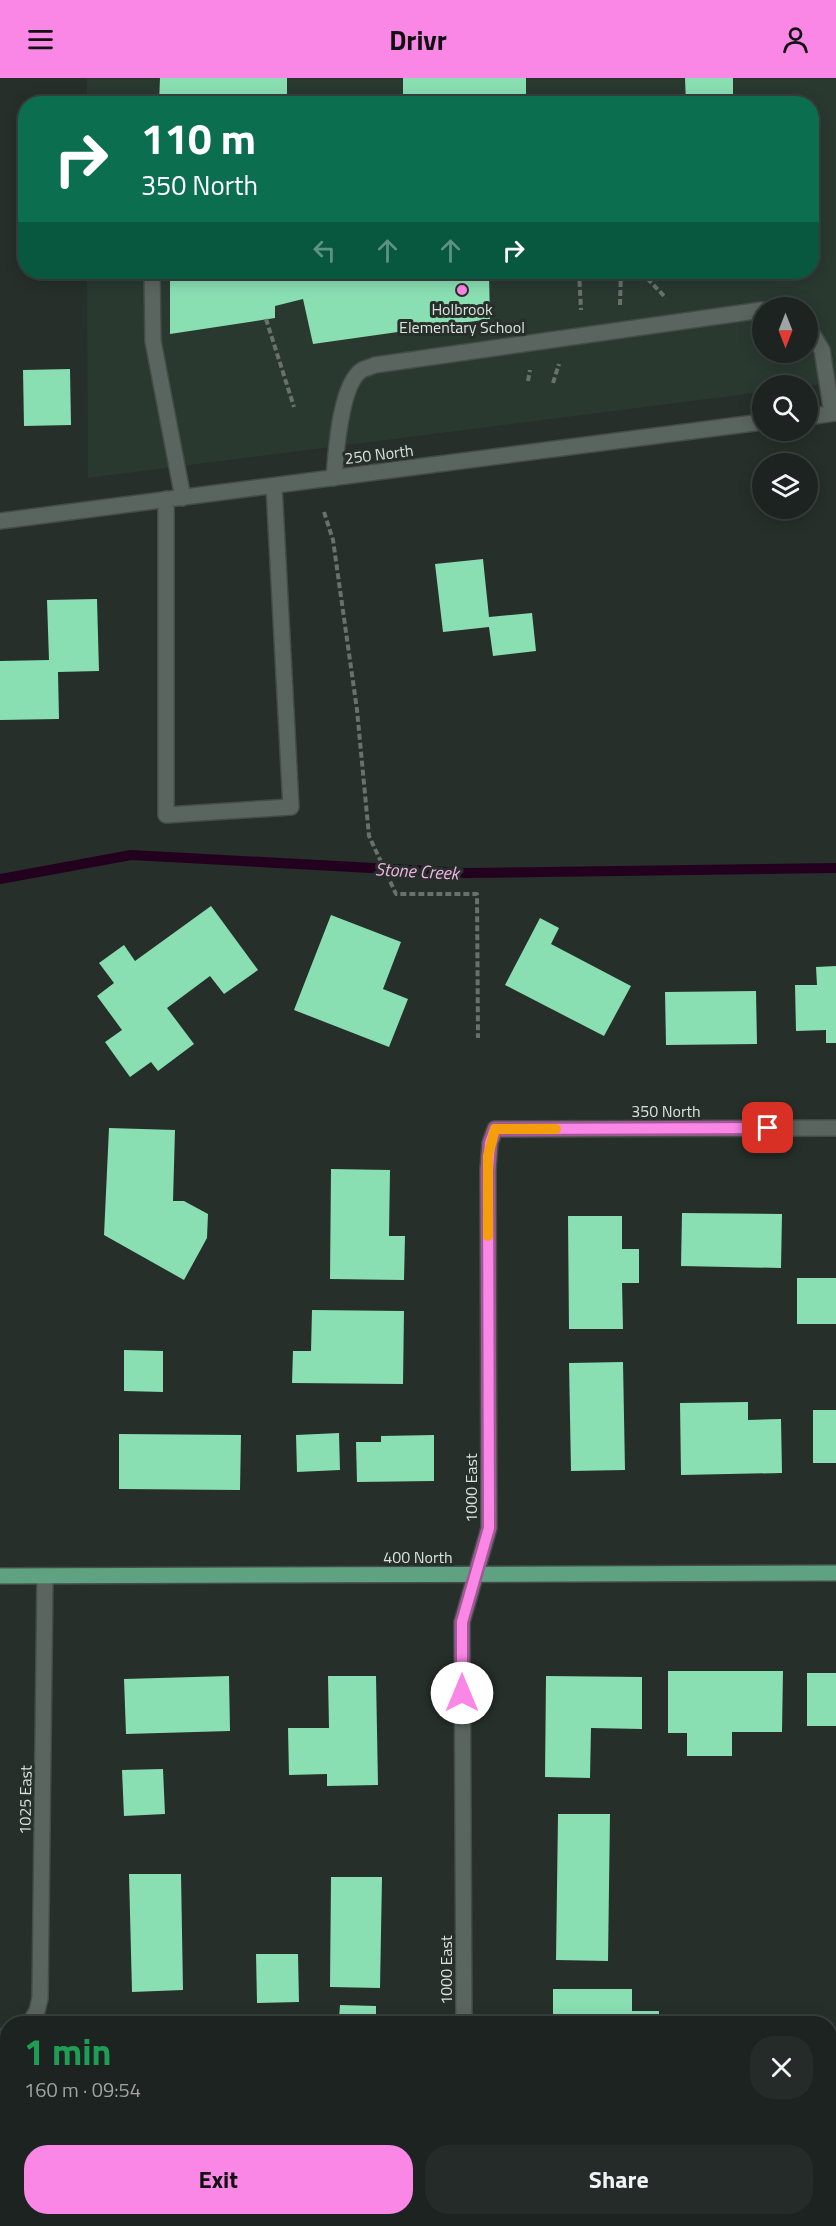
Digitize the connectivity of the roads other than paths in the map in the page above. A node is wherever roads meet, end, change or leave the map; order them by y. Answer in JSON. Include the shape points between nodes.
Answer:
{"nodes":[{"id":1,"x":152,"y":279,"type":"edge"},
{"id":2,"x":752,"y":311,"type":"edge"},
{"id":3,"x":818,"y":343,"type":"edge"},
{"id":4,"x":834,"y":413,"type":"edge"},
{"id":5,"x":818,"y":415,"type":"edge"},
{"id":6,"x":752,"y":423,"type":"edge"},
{"id":7,"x":334,"y":478,"type":"junction"},
{"id":8,"x":274,"y":486,"type":"junction"},
{"id":9,"x":183,"y":498,"type":"junction"},
{"id":10,"x":166,"y":500,"type":"junction"},
{"id":11,"x":0,"y":521,"type":"edge"},
{"id":12,"x":836,"y":1128,"type":"edge"},
{"id":13,"x":495,"y":1129,"type":"joint"},
{"id":14,"x":836,"y":1573,"type":"edge"},
{"id":15,"x":476,"y":1575,"type":"junction"},
{"id":16,"x":0,"y":1576,"type":"edge"},
{"id":17,"x":45,"y":1576,"type":"junction"},
{"id":18,"x":34,"y":2016,"type":"edge"},
{"id":19,"x":464,"y":2016,"type":"edge"}],
"edges":[{"from":1,"to":9,"type":"street","via":[[153,341]]},
{"from":2,"to":7,"type":"street","via":[[375,365],[362,370],[353,379],[342,417]]},
{"from":3,"to":4,"type":"street"},
{"from":4,"to":5,"type":"street"},
{"from":6,"to":7,"type":"street","name":"250 North"},
{"from":7,"to":8,"type":"street","name":"250 North"},
{"from":8,"to":9,"type":"street","name":"250 North"},
{"from":8,"to":10,"type":"street","via":[[291,807],[166,815]]},
{"from":9,"to":10,"type":"street","name":"250 North"},
{"from":10,"to":11,"type":"street","name":"250 North"},
{"from":12,"to":13,"type":"street","name":"350 North"},
{"from":13,"to":15,"type":"street","name":"1000 East","via":[[488,1170],[489,1528]]},
{"from":14,"to":15,"type":"main road","name":"400 North"},
{"from":15,"to":17,"type":"main road","name":"400 North"},
{"from":15,"to":19,"type":"street","name":"1000 East","via":[[462,1622]]},
{"from":16,"to":17,"type":"main road","name":"400 North"},
{"from":17,"to":18,"type":"street","name":"1025 East","via":[[40,1981]]}]}
